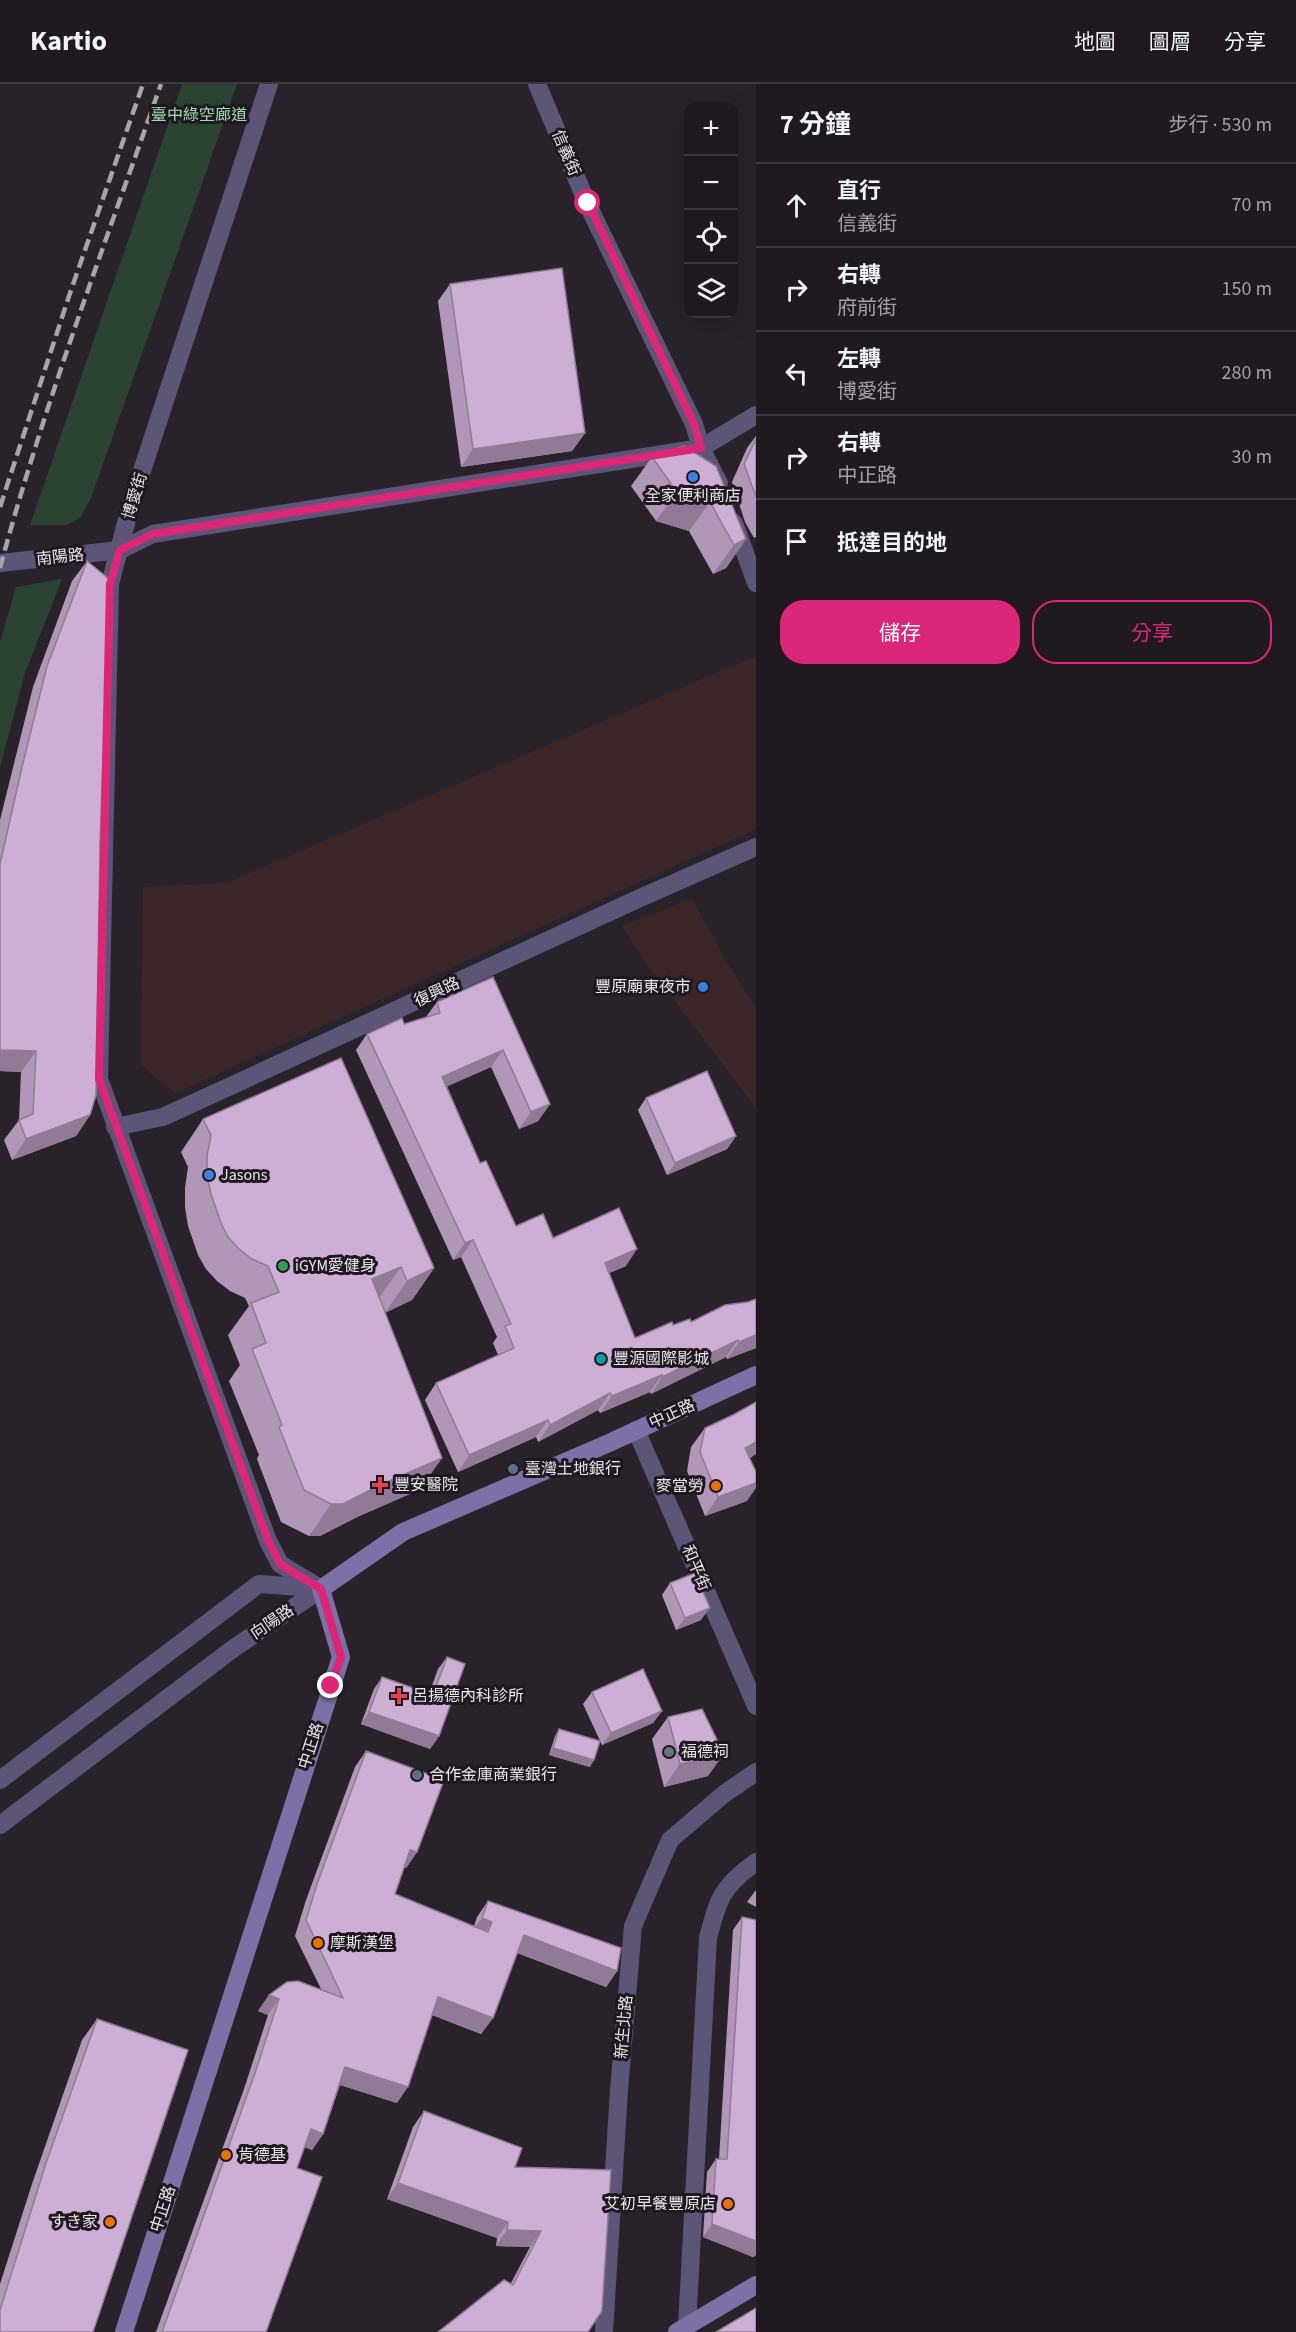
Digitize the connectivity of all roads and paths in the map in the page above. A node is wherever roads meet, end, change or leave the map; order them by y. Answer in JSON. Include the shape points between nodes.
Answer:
{"nodes":[{"id":1,"x":269,"y":84,"type":"edge"},
{"id":2,"x":537,"y":84,"type":"edge"},
{"id":3,"x":756,"y":415,"type":"edge"},
{"id":4,"x":701,"y":448,"type":"junction"},
{"id":5,"x":120,"y":550,"type":"junction"},
{"id":6,"x":0,"y":563,"type":"edge"},
{"id":7,"x":756,"y":583,"type":"edge"},
{"id":8,"x":756,"y":847,"type":"edge"},
{"id":9,"x":115,"y":1127,"type":"junction"},
{"id":10,"x":756,"y":1375,"type":"edge"},
{"id":11,"x":636,"y":1430,"type":"junction"},
{"id":12,"x":321,"y":1589,"type":"junction"},
{"id":13,"x":756,"y":1706,"type":"edge"},
{"id":14,"x":756,"y":1772,"type":"edge"},
{"id":15,"x":0,"y":1780,"type":"edge"},
{"id":16,"x":0,"y":1825,"type":"edge"},
{"id":17,"x":756,"y":1862,"type":"edge"},
{"id":18,"x":756,"y":2285,"type":"edge"},
{"id":19,"x":682,"y":2329,"type":"edge"},
{"id":20,"x":124,"y":2332,"type":"edge"},
{"id":21,"x":604,"y":2332,"type":"edge"}],
"edges":[{"from":1,"to":5,"type":"street","name":"博愛街","via":[[131,504]]},
{"from":2,"to":4,"type":"street","name":"信義街","via":[[588,203],[694,424]]},
{"from":3,"to":4,"type":"street"},
{"from":4,"to":5,"type":"street","name":"南陽路","via":[[153,534]]},
{"from":4,"to":7,"type":"street","name":"信義街","via":[[718,480]]},
{"from":5,"to":6,"type":"street","name":"南陽路"},
{"from":5,"to":9,"type":"street","name":"博愛街","via":[[110,584],[99,1079]]},
{"from":8,"to":9,"type":"street","name":"復興路","via":[[163,1117]]},
{"from":9,"to":12,"type":"street","name":"博愛街","via":[[268,1540],[280,1564]]},
{"from":10,"to":11,"type":"street","name":"中正路"},
{"from":11,"to":12,"type":"street","name":"中正路","via":[[403,1532]]},
{"from":11,"to":13,"type":"street","name":"和平街"},
{"from":12,"to":15,"type":"street","name":"向陽路","via":[[259,1584]]},
{"from":12,"to":16,"type":"street","name":"向陽路","via":[[234,1648]]},
{"from":12,"to":20,"type":"street","name":"中正路","via":[[341,1657]]},
{"from":14,"to":21,"type":"street","name":"新生北路","via":[[670,1840],[633,1926],[618,2090]]},
{"from":17,"to":19,"type":"street","via":[[733,1878],[717,1906],[708,1938]]},
{"from":18,"to":19,"type":"street"}]}
